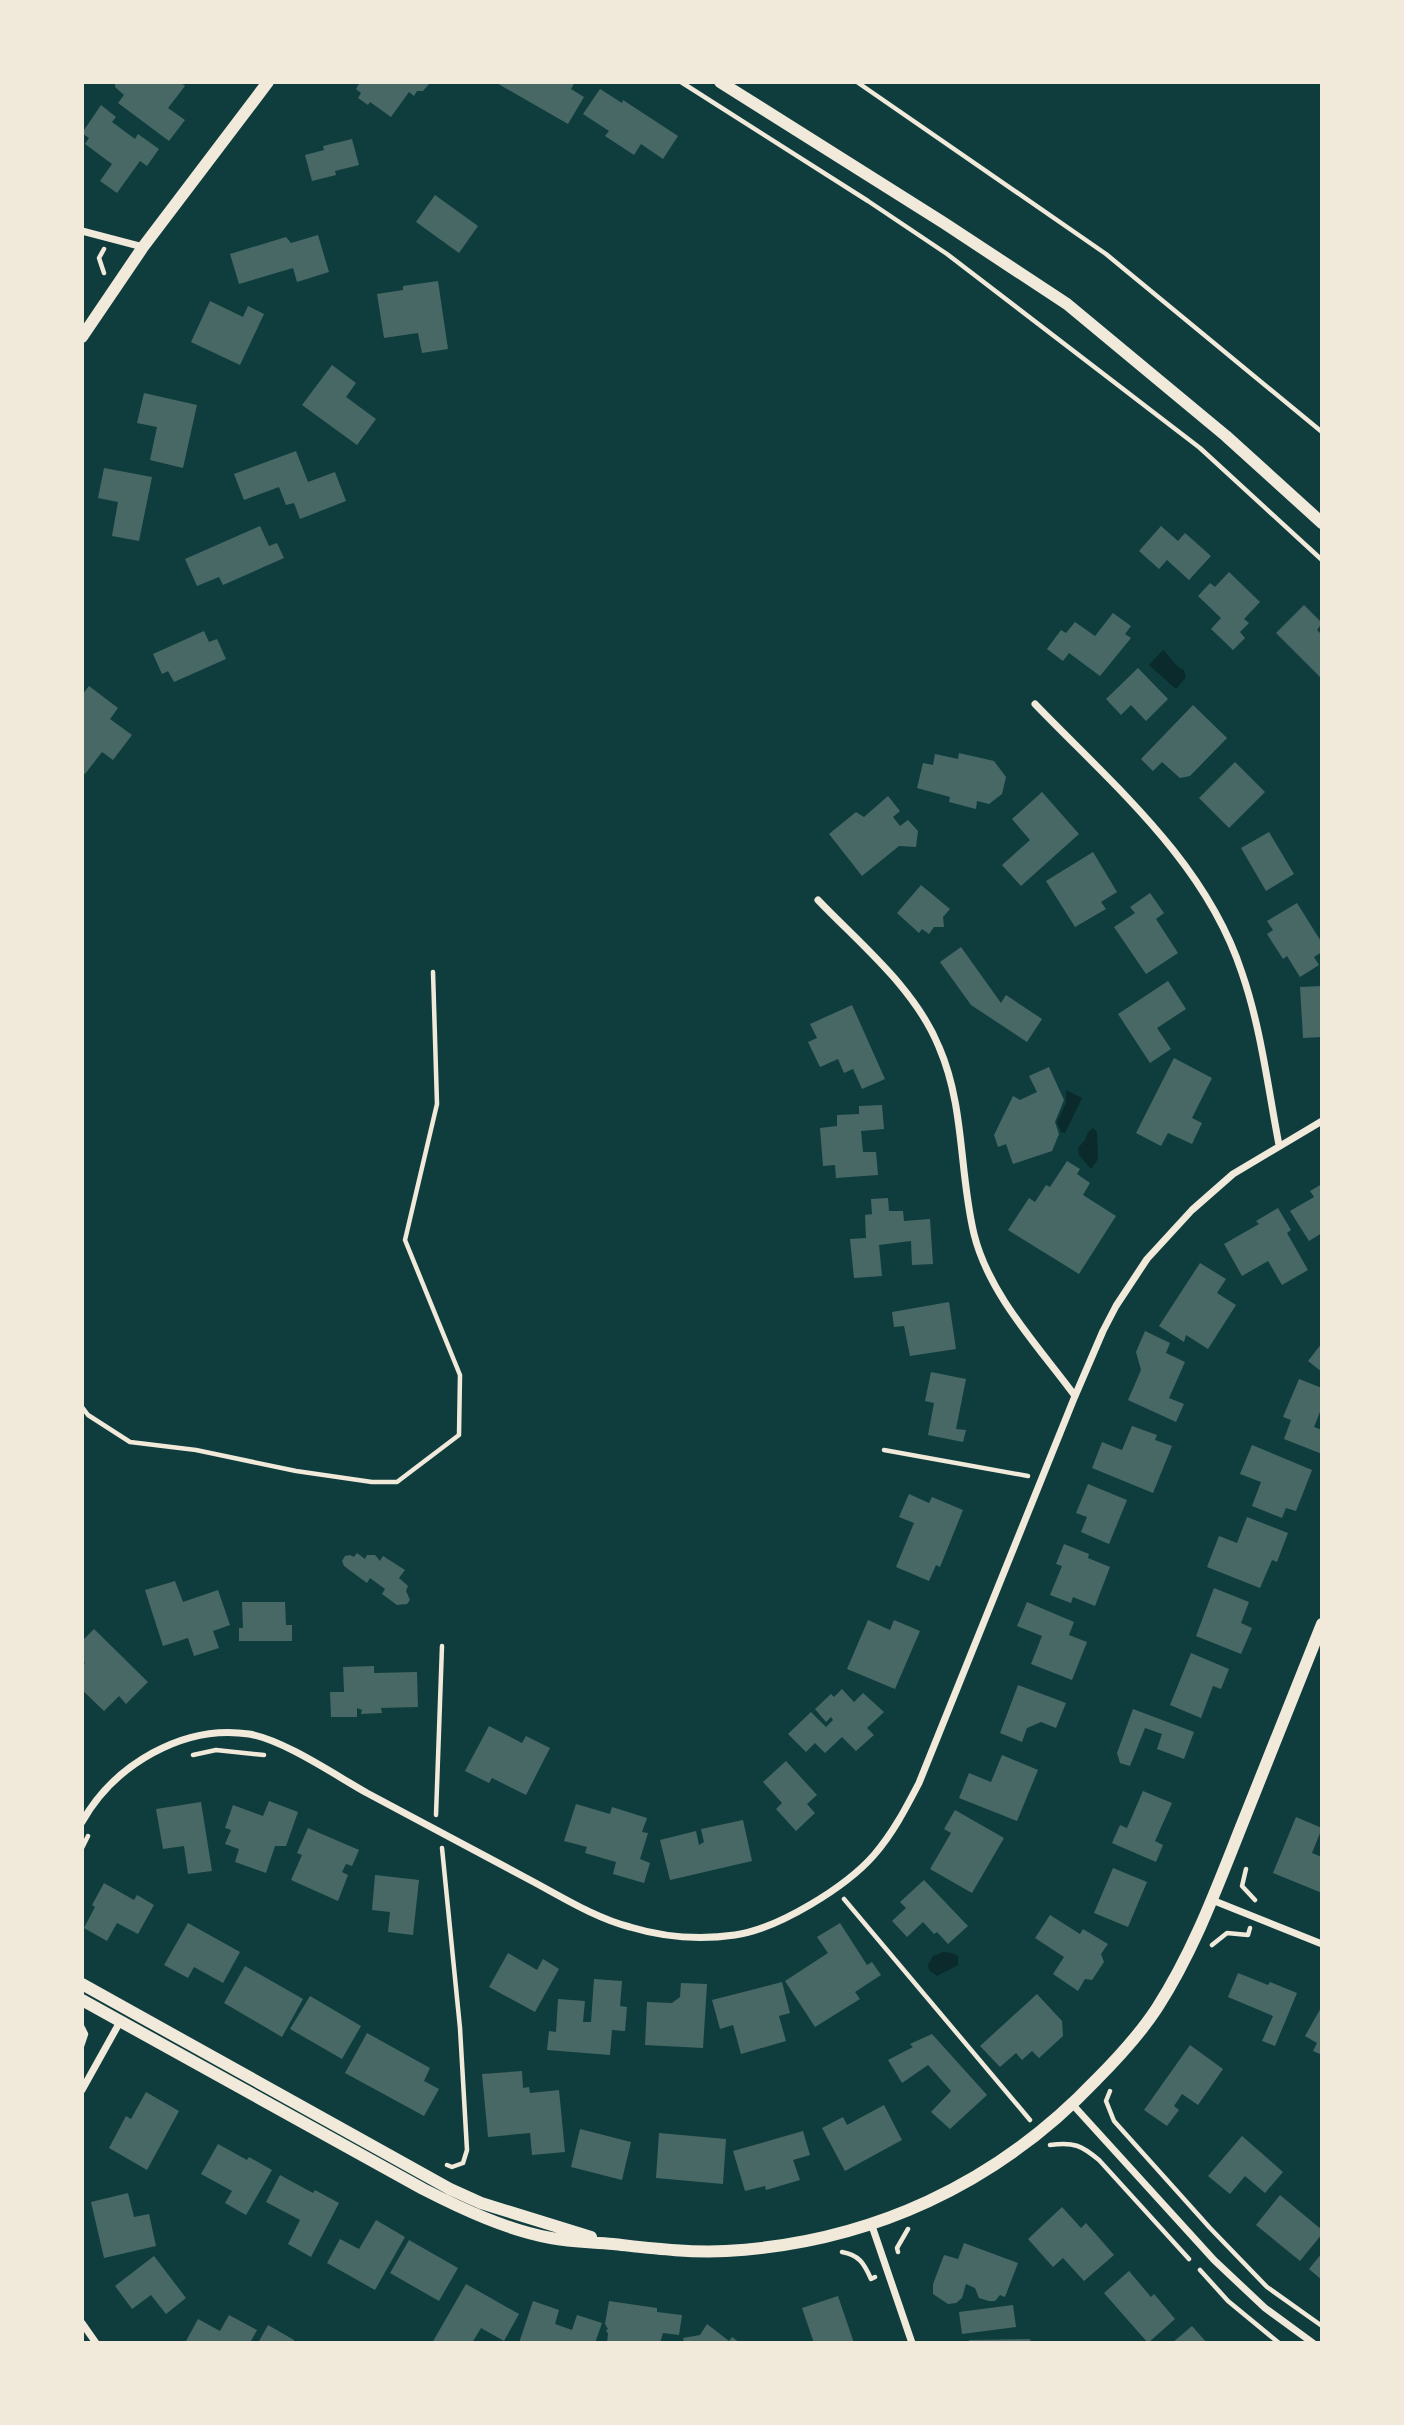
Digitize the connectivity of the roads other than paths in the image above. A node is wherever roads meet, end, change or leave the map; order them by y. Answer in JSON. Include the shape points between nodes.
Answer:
{"nodes":[{"id":1,"x":268,"y":82,"type":"edge"},
{"id":2,"x":720,"y":82,"type":"edge"},
{"id":3,"x":82,"y":231,"type":"edge"},
{"id":4,"x":143,"y":247,"type":"junction"},
{"id":5,"x":82,"y":337,"type":"edge"},
{"id":6,"x":1322,"y":523,"type":"edge"},
{"id":7,"x":1035,"y":704,"type":"dead end"},
{"id":8,"x":818,"y":900,"type":"dead end"},
{"id":9,"x":1322,"y":1121,"type":"edge"},
{"id":10,"x":1279,"y":1145,"type":"junction"},
{"id":11,"x":1076,"y":1396,"type":"junction"},
{"id":12,"x":1322,"y":1624,"type":"edge"},
{"id":13,"x":82,"y":1822,"type":"edge"},
{"id":14,"x":1212,"y":1900,"type":"junction"},
{"id":15,"x":1322,"y":1944,"type":"edge"},
{"id":16,"x":82,"y":1984,"type":"edge"},
{"id":17,"x":82,"y":2000,"type":"edge"},
{"id":18,"x":124,"y":2015,"type":"junction"},
{"id":19,"x":82,"y":2090,"type":"edge"},
{"id":20,"x":1073,"y":2105,"type":"junction"},
{"id":21,"x":391,"y":2156,"type":"junction"},
{"id":22,"x":385,"y":2168,"type":"junction"},
{"id":23,"x":479,"y":2209,"type":"junction"},
{"id":24,"x":872,"y":2224,"type":"junction"},
{"id":25,"x":82,"y":2323,"type":"edge"},
{"id":26,"x":96,"y":2343,"type":"edge"},
{"id":27,"x":912,"y":2343,"type":"edge"},
{"id":28,"x":1313,"y":2343,"type":"edge"}],
"edges":[{"from":1,"to":4,"type":"street"},
{"from":2,"to":6,"type":"street","via":[[1067,304]]},
{"from":3,"to":4,"type":"street"},
{"from":4,"to":5,"type":"street"},
{"from":7,"to":10,"type":"street","via":[[1171,846],[1219,917],[1250,999]]},
{"from":8,"to":11,"type":"street","via":[[903,988],[929,1026],[955,1094],[965,1193],[975,1238],[998,1289]]},
{"from":9,"to":10,"type":"street"},
{"from":10,"to":11,"type":"street","via":[[1233,1174],[1153,1252],[1111,1315]]},
{"from":11,"to":13,"type":"street","via":[[925,1771],[902,1816],[873,1856],[836,1890],[782,1919],[738,1935],[700,1938],[629,1927],[589,1911],[282,1746],[251,1734],[198,1734],[162,1747],[128,1769]]},
{"from":12,"to":14,"type":"street"},
{"from":14,"to":15,"type":"street"},
{"from":14,"to":20,"type":"street","via":[[1192,1947],[1155,2011]]},
{"from":16,"to":18,"type":"street"},
{"from":17,"to":18,"type":"street"},
{"from":18,"to":19,"type":"street"},
{"from":18,"to":21,"type":"street"},
{"from":18,"to":22,"type":"street"},
{"from":20,"to":24,"type":"street","via":[[1011,2156],[977,2177]]},
{"from":20,"to":28,"type":"street","via":[[1214,2260],[1265,2308]]},
{"from":21,"to":22,"type":"street"},
{"from":21,"to":23,"type":"street"},
{"from":22,"to":23,"type":"street"},
{"from":23,"to":24,"type":"street","via":[[550,2238],[687,2251],[762,2248]]},
{"from":24,"to":27,"type":"street"},
{"from":25,"to":26,"type":"street"}]}
